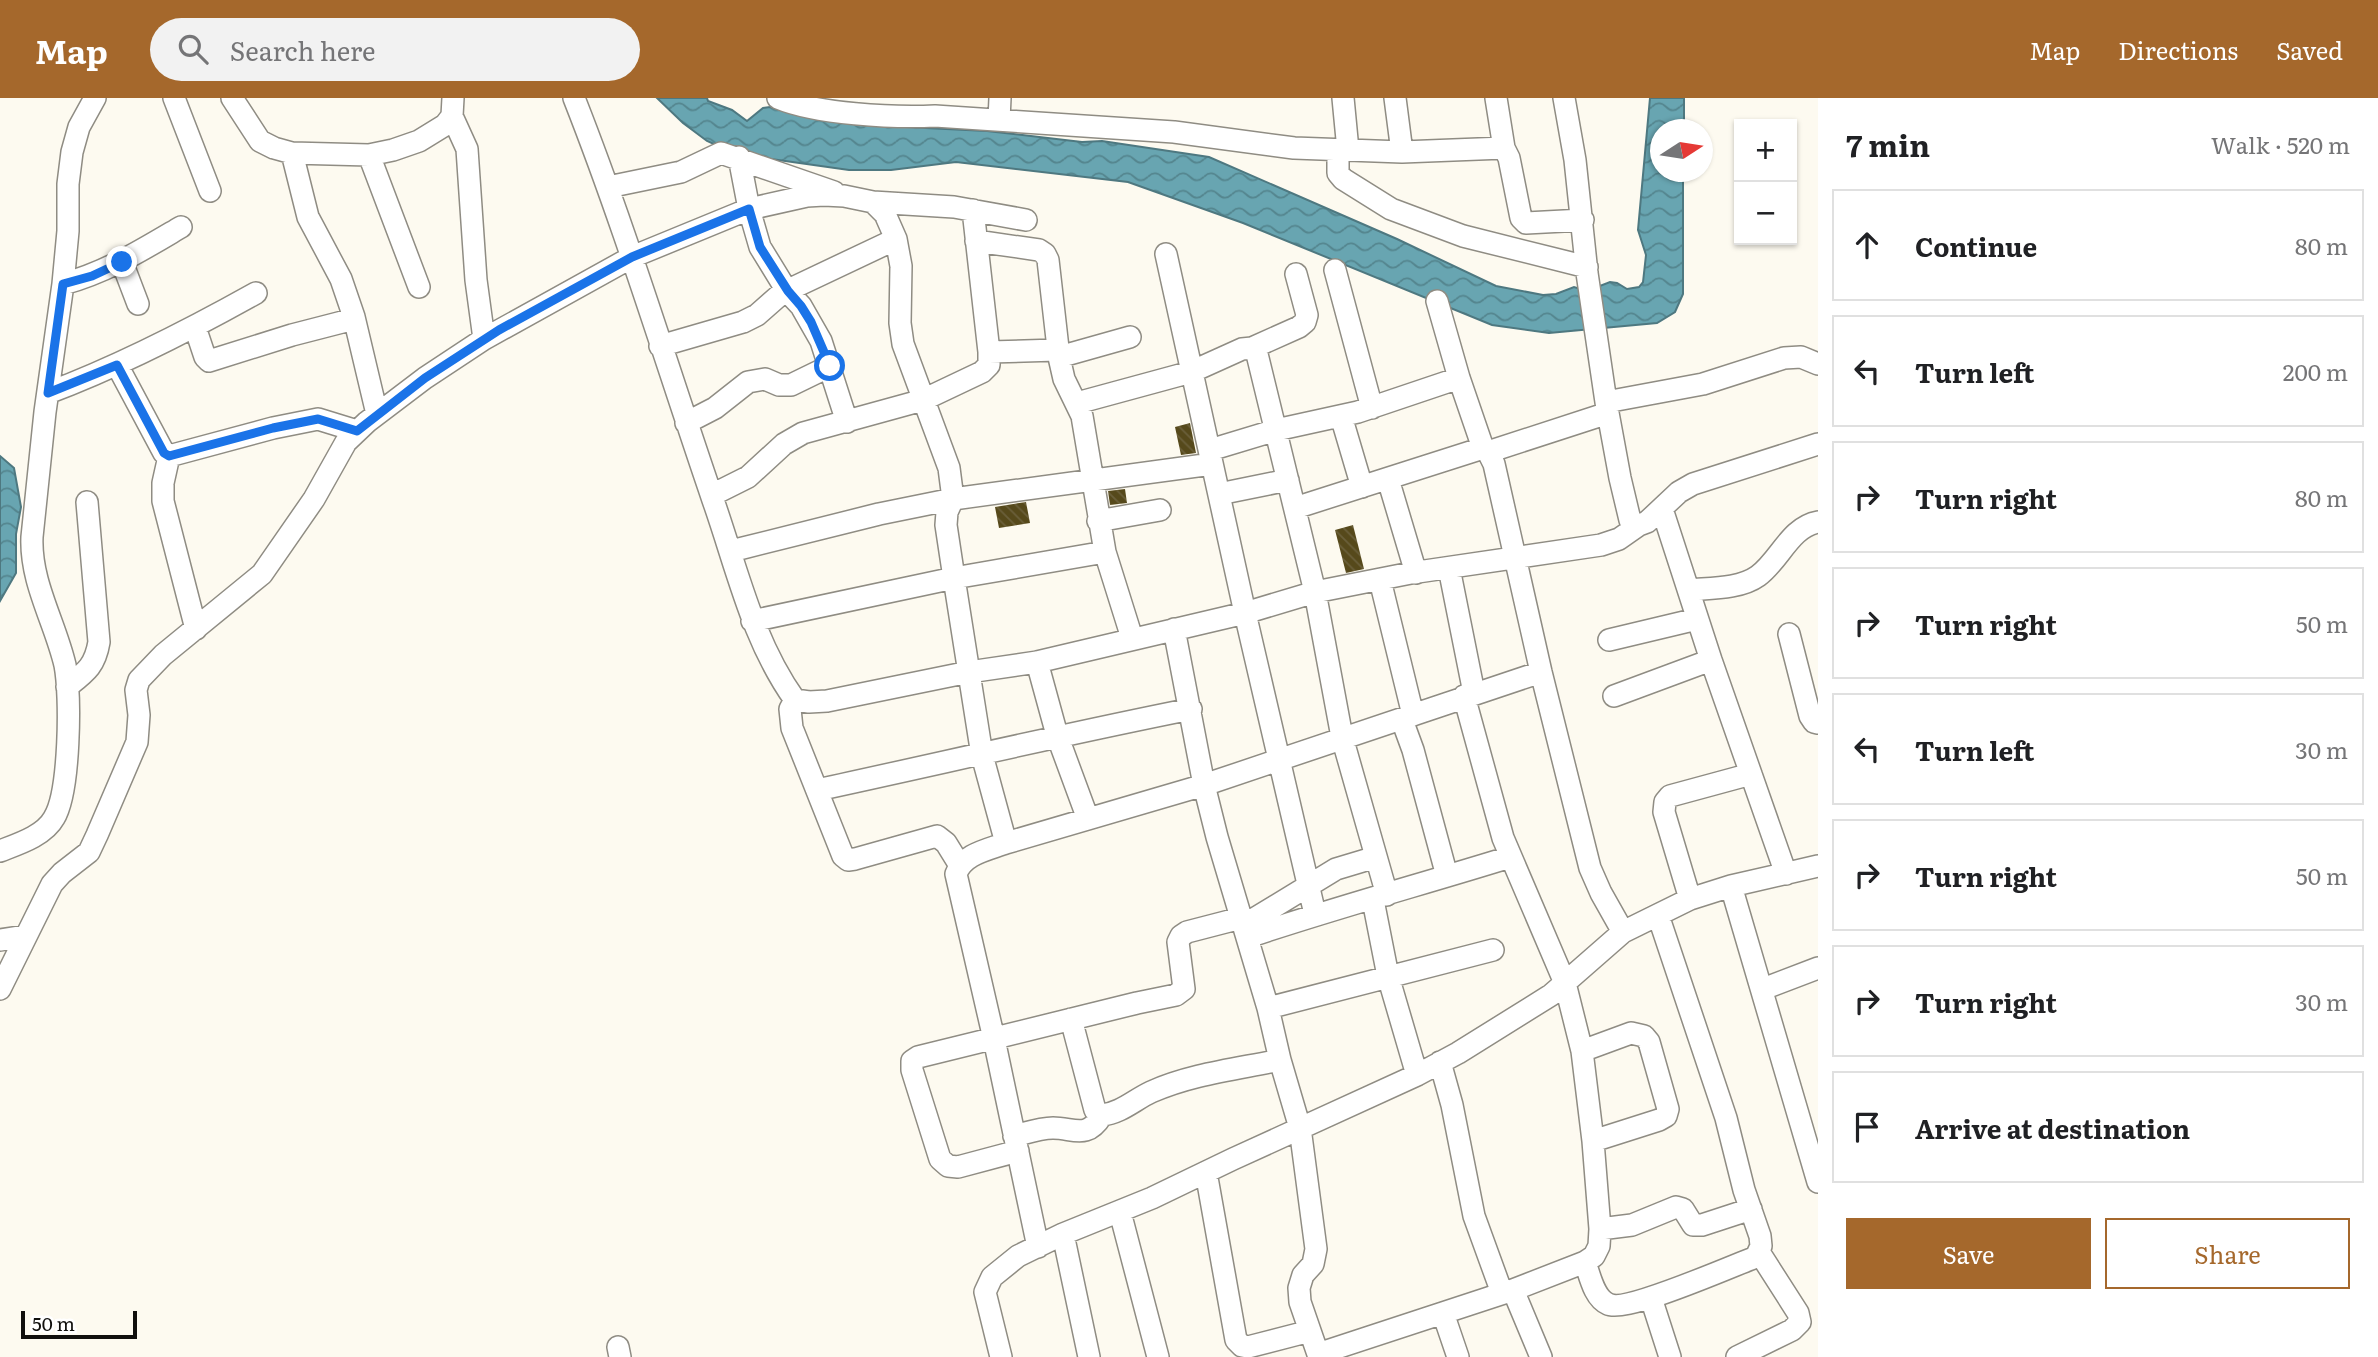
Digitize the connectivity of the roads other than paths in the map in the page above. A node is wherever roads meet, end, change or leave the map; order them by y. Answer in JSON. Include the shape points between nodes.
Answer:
{"nodes":[{"id":1,"x":95,"y":98,"type":"edge"},
{"id":2,"x":174,"y":98,"type":"edge"},
{"id":3,"x":232,"y":98,"type":"edge"},
{"id":4,"x":574,"y":98,"type":"edge"},
{"id":5,"x":778,"y":98,"type":"edge"},
{"id":6,"x":1000,"y":98,"type":"edge"},
{"id":7,"x":1343,"y":98,"type":"edge"},
{"id":8,"x":1395,"y":98,"type":"edge"},
{"id":9,"x":1496,"y":98,"type":"edge"},
{"id":10,"x":1564,"y":98,"type":"edge"},
{"id":11,"x":453,"y":107,"type":"edge"},
{"id":12,"x":919,"y":107,"type":"edge"},
{"id":13,"x":999,"y":120,"type":"junction"},
{"id":14,"x":1503,"y":148,"type":"junction"},
{"id":15,"x":1343,"y":150,"type":"junction"},
{"id":16,"x":1402,"y":152,"type":"junction"},
{"id":17,"x":292,"y":153,"type":"junction"},
{"id":18,"x":369,"y":155,"type":"junction"},
{"id":19,"x":739,"y":157,"type":"junction"},
{"id":20,"x":608,"y":187,"type":"junction"},
{"id":21,"x":210,"y":191,"type":"dead end"},
{"id":22,"x":844,"y":196,"type":"junction"},
{"id":23,"x":873,"y":202,"type":"junction"},
{"id":24,"x":749,"y":209,"type":"junction"},
{"id":25,"x":973,"y":210,"type":"junction"},
{"id":26,"x":1026,"y":220,"type":"dead end"},
{"id":27,"x":1583,"y":220,"type":"junction"},
{"id":28,"x":181,"y":227,"type":"dead end"},
{"id":29,"x":896,"y":239,"type":"junction"},
{"id":30,"x":976,"y":241,"type":"junction"},
{"id":31,"x":1166,"y":254,"type":"dead end"},
{"id":32,"x":632,"y":257,"type":"junction"},
{"id":33,"x":122,"y":262,"type":"junction"},
{"id":34,"x":1335,"y":270,"type":"dead end"},
{"id":35,"x":1587,"y":270,"type":"junction"},
{"id":36,"x":1296,"y":274,"type":"dead end"},
{"id":37,"x":63,"y":284,"type":"junction"},
{"id":38,"x":419,"y":288,"type":"dead end"},
{"id":39,"x":788,"y":291,"type":"junction"},
{"id":40,"x":256,"y":293,"type":"dead end"},
{"id":41,"x":1437,"y":301,"type":"dead end"},
{"id":42,"x":138,"y":304,"type":"dead end"},
{"id":43,"x":354,"y":319,"type":"junction"},
{"id":44,"x":195,"y":327,"type":"junction"},
{"id":45,"x":1130,"y":337,"type":"dead end"},
{"id":46,"x":484,"y":339,"type":"junction"},
{"id":47,"x":1818,"y":342,"type":"edge"},
{"id":48,"x":660,"y":346,"type":"junction"},
{"id":49,"x":1252,"y":348,"type":"junction"},
{"id":50,"x":989,"y":352,"type":"junction"},
{"id":51,"x":1058,"y":353,"type":"junction"},
{"id":52,"x":1810,"y":360,"type":"edge"},
{"id":53,"x":117,"y":365,"type":"junction"},
{"id":54,"x":830,"y":366,"type":"junction"},
{"id":55,"x":1191,"y":372,"type":"junction"},
{"id":56,"x":1459,"y":379,"type":"junction"},
{"id":57,"x":48,"y":393,"type":"junction"},
{"id":58,"x":923,"y":400,"type":"junction"},
{"id":59,"x":1077,"y":403,"type":"junction"},
{"id":60,"x":1607,"y":407,"type":"junction"},
{"id":61,"x":1372,"y":408,"type":"junction"},
{"id":62,"x":377,"y":414,"type":"junction"},
{"id":63,"x":1341,"y":416,"type":"junction"},
{"id":64,"x":846,"y":422,"type":"junction"},
{"id":65,"x":686,"y":423,"type":"junction"},
{"id":66,"x":1276,"y":430,"type":"junction"},
{"id":67,"x":357,"y":431,"type":"junction"},
{"id":68,"x":1818,"y":444,"type":"edge"},
{"id":69,"x":1485,"y":450,"type":"junction"},
{"id":70,"x":169,"y":456,"type":"junction"},
{"id":71,"x":1211,"y":457,"type":"junction"},
{"id":72,"x":1093,"y":479,"type":"junction"},
{"id":73,"x":1388,"y":479,"type":"junction"},
{"id":74,"x":1288,"y":480,"type":"junction"},
{"id":75,"x":1362,"y":487,"type":"junction"},
{"id":76,"x":1219,"y":494,"type":"junction"},
{"id":77,"x":712,"y":495,"type":"junction"},
{"id":78,"x":953,"y":499,"type":"junction"},
{"id":79,"x":87,"y":502,"type":"dead end"},
{"id":80,"x":1295,"y":508,"type":"junction"},
{"id":81,"x":1662,"y":509,"type":"junction"},
{"id":82,"x":1160,"y":510,"type":"dead end"},
{"id":83,"x":1098,"y":520,"type":"junction"},
{"id":84,"x":1818,"y":522,"type":"edge"},
{"id":85,"x":1639,"y":525,"type":"junction"},
{"id":86,"x":731,"y":551,"type":"junction"},
{"id":87,"x":1105,"y":552,"type":"junction"},
{"id":88,"x":1516,"y":557,"type":"junction"},
{"id":89,"x":1449,"y":568,"type":"junction"},
{"id":90,"x":1416,"y":573,"type":"junction"},
{"id":91,"x":954,"y":578,"type":"junction"},
{"id":92,"x":1380,"y":579,"type":"junction"},
{"id":93,"x":1689,"y":590,"type":"junction"},
{"id":94,"x":1315,"y":592,"type":"junction"},
{"id":95,"x":1245,"y":613,"type":"junction"},
{"id":96,"x":1697,"y":619,"type":"junction"},
{"id":97,"x":752,"y":621,"type":"junction"},
{"id":98,"x":196,"y":629,"type":"junction"},
{"id":99,"x":1174,"y":629,"type":"junction"},
{"id":100,"x":1788,"y":634,"type":"dead end"},
{"id":101,"x":1132,"y":638,"type":"junction"},
{"id":102,"x":1609,"y":640,"type":"dead end"},
{"id":103,"x":1710,"y":660,"type":"junction"},
{"id":104,"x":1037,"y":662,"type":"junction"},
{"id":105,"x":969,"y":672,"type":"junction"},
{"id":106,"x":1541,"y":672,"type":"junction"},
{"id":107,"x":67,"y":687,"type":"junction"},
{"id":108,"x":1469,"y":695,"type":"junction"},
{"id":109,"x":1614,"y":696,"type":"dead end"},
{"id":110,"x":795,"y":700,"type":"junction"},
{"id":111,"x":1191,"y":709,"type":"junction"},
{"id":112,"x":1408,"y":718,"type":"junction"},
{"id":113,"x":1818,"y":723,"type":"edge"},
{"id":114,"x":1057,"y":735,"type":"junction"},
{"id":115,"x":1342,"y":737,"type":"junction"},
{"id":116,"x":982,"y":755,"type":"junction"},
{"id":117,"x":1280,"y":759,"type":"junction"},
{"id":118,"x":1751,"y":774,"type":"junction"},
{"id":119,"x":1204,"y":785,"type":"junction"},
{"id":120,"x":817,"y":790,"type":"junction"},
{"id":121,"x":1088,"y":819,"type":"junction"},
{"id":122,"x":1006,"y":843,"type":"junction"},
{"id":123,"x":0,"y":851,"type":"edge"},
{"id":124,"x":1376,"y":857,"type":"junction"},
{"id":125,"x":1510,"y":857,"type":"junction"},
{"id":126,"x":959,"y":864,"type":"junction"},
{"id":127,"x":1818,"y":866,"type":"edge"},
{"id":128,"x":1786,"y":874,"type":"junction"},
{"id":129,"x":1447,"y":876,"type":"junction"},
{"id":130,"x":1308,"y":884,"type":"junction"},
{"id":131,"x":1731,"y":886,"type":"junction"},
{"id":132,"x":1380,"y":897,"type":"junction"},
{"id":133,"x":1690,"y":899,"type":"junction"},
{"id":134,"x":1315,"y":914,"type":"junction"},
{"id":135,"x":1658,"y":915,"type":"junction"},
{"id":136,"x":1244,"y":927,"type":"junction"},
{"id":137,"x":1623,"y":932,"type":"junction"},
{"id":138,"x":26,"y":936,"type":"junction"},
{"id":139,"x":0,"y":940,"type":"edge"},
{"id":140,"x":1493,"y":950,"type":"dead end"},
{"id":141,"x":1816,"y":975,"type":"edge"},
{"id":142,"x":1388,"y":976,"type":"junction"},
{"id":143,"x":1565,"y":983,"type":"junction"},
{"id":144,"x":0,"y":989,"type":"edge"},
{"id":145,"x":1763,"y":989,"type":"junction"},
{"id":146,"x":1268,"y":1008,"type":"junction"},
{"id":147,"x":1071,"y":1019,"type":"junction"},
{"id":148,"x":994,"y":1039,"type":"junction"},
{"id":149,"x":1582,"y":1051,"type":"junction"},
{"id":150,"x":1280,"y":1060,"type":"junction"},
{"id":151,"x":1440,"y":1062,"type":"junction"},
{"id":152,"x":1417,"y":1075,"type":"junction"},
{"id":153,"x":1102,"y":1115,"type":"junction"},
{"id":154,"x":1300,"y":1128,"type":"junction"},
{"id":155,"x":1593,"y":1141,"type":"junction"},
{"id":156,"x":1016,"y":1144,"type":"junction"},
{"id":157,"x":1206,"y":1172,"type":"junction"},
{"id":158,"x":1818,"y":1182,"type":"edge"},
{"id":159,"x":1751,"y":1209,"type":"junction"},
{"id":160,"x":1120,"y":1212,"type":"junction"},
{"id":161,"x":1600,"y":1229,"type":"junction"},
{"id":162,"x":1063,"y":1234,"type":"junction"},
{"id":163,"x":1038,"y":1247,"type":"junction"},
{"id":164,"x":1759,"y":1252,"type":"junction"},
{"id":165,"x":1586,"y":1262,"type":"junction"},
{"id":166,"x":1507,"y":1292,"type":"junction"},
{"id":167,"x":1651,"y":1298,"type":"junction"},
{"id":168,"x":1443,"y":1313,"type":"junction"},
{"id":169,"x":1310,"y":1331,"type":"junction"},
{"id":170,"x":1253,"y":1351,"type":"edge"},
{"id":171,"x":1318,"y":1355,"type":"edge"},
{"id":172,"x":1001,"y":1357,"type":"edge"},
{"id":173,"x":1089,"y":1357,"type":"edge"},
{"id":174,"x":1158,"y":1357,"type":"edge"},
{"id":175,"x":1458,"y":1357,"type":"edge"},
{"id":176,"x":1541,"y":1357,"type":"edge"},
{"id":177,"x":1670,"y":1357,"type":"edge"},
{"id":178,"x":1737,"y":1357,"type":"edge"}],
"edges":[{"from":1,"to":37,"type":"street","via":[[72,152]]},
{"from":2,"to":21,"type":"street"},
{"from":3,"to":17,"type":"street","via":[[260,141]]},
{"from":4,"to":20,"type":"street"},
{"from":5,"to":12,"type":"street","via":[[824,109]]},
{"from":6,"to":13,"type":"street"},
{"from":7,"to":15,"type":"street"},
{"from":8,"to":16,"type":"street"},
{"from":9,"to":14,"type":"street"},
{"from":10,"to":27,"type":"street"},
{"from":11,"to":18,"type":"street","via":[[445,125],[419,141]]},
{"from":11,"to":46,"type":"street","via":[[467,149]]},
{"from":12,"to":13,"type":"street"},
{"from":13,"to":15,"type":"street"},
{"from":14,"to":16,"type":"street"},
{"from":14,"to":27,"type":"street","via":[[1526,223]]},
{"from":15,"to":16,"type":"street"},
{"from":15,"to":35,"type":"street","via":[[1338,173],[1391,209],[1462,236]]},
{"from":17,"to":18,"type":"street"},
{"from":17,"to":43,"type":"street","via":[[308,217],[341,279]]},
{"from":18,"to":38,"type":"street"},
{"from":19,"to":20,"type":"street","via":[[721,153],[681,172]]},
{"from":19,"to":22,"type":"street"},
{"from":19,"to":24,"type":"street"},
{"from":20,"to":32,"type":"street"},
{"from":22,"to":23,"type":"street"},
{"from":22,"to":24,"type":"street","via":[[807,196]]},
{"from":23,"to":25,"type":"street"},
{"from":23,"to":29,"type":"street","via":[[885,214]]},
{"from":24,"to":32,"type":"street"},
{"from":24,"to":39,"type":"street","via":[[760,247]]},
{"from":25,"to":26,"type":"street"},
{"from":25,"to":30,"type":"street"},
{"from":27,"to":35,"type":"street"},
{"from":28,"to":33,"type":"street"},
{"from":29,"to":39,"type":"street"},
{"from":29,"to":58,"type":"street","via":[[903,344]]},
{"from":30,"to":50,"type":"street"},
{"from":30,"to":51,"type":"street","via":[[1045,254]]},
{"from":31,"to":55,"type":"street"},
{"from":32,"to":46,"type":"street"},
{"from":32,"to":48,"type":"street"},
{"from":33,"to":37,"type":"street"},
{"from":33,"to":42,"type":"street"},
{"from":34,"to":61,"type":"street"},
{"from":35,"to":60,"type":"street"},
{"from":36,"to":49,"type":"street","via":[[1306,322]]},
{"from":37,"to":57,"type":"street"},
{"from":39,"to":48,"type":"street","via":[[743,322]]},
{"from":39,"to":54,"type":"street","via":[[811,322]]},
{"from":40,"to":44,"type":"street"},
{"from":41,"to":56,"type":"street"},
{"from":43,"to":44,"type":"street","via":[[209,360]]},
{"from":43,"to":62,"type":"street"},
{"from":44,"to":53,"type":"street"},
{"from":45,"to":51,"type":"street"},
{"from":46,"to":62,"type":"street"},
{"from":47,"to":52,"type":"street"},
{"from":48,"to":65,"type":"street"},
{"from":49,"to":55,"type":"street"},
{"from":49,"to":66,"type":"street","via":[[1258,354]]},
{"from":50,"to":51,"type":"street"},
{"from":50,"to":58,"type":"street","via":[[989,365],[982,372]]},
{"from":51,"to":59,"type":"street","via":[[1064,379]]},
{"from":52,"to":60,"type":"street","via":[[1784,358]]},
{"from":53,"to":57,"type":"street"},
{"from":53,"to":70,"type":"street"},
{"from":54,"to":64,"type":"street"},
{"from":54,"to":65,"type":"street","via":[[791,385],[765,379],[748,382]]},
{"from":55,"to":59,"type":"street"},
{"from":55,"to":71,"type":"street"},
{"from":56,"to":61,"type":"street"},
{"from":56,"to":69,"type":"street"},
{"from":57,"to":107,"type":"street","via":[[31,554]]},
{"from":58,"to":64,"type":"street"},
{"from":58,"to":78,"type":"street","via":[[947,458]]},
{"from":59,"to":72,"type":"street"},
{"from":60,"to":69,"type":"street","via":[[1558,429]]},
{"from":60,"to":85,"type":"street","via":[[1630,520]]},
{"from":61,"to":63,"type":"street"},
{"from":62,"to":67,"type":"street"},
{"from":63,"to":66,"type":"street"},
{"from":63,"to":75,"type":"street"},
{"from":64,"to":77,"type":"street","via":[[803,433],[748,477]]},
{"from":65,"to":77,"type":"street"},
{"from":66,"to":71,"type":"street"},
{"from":66,"to":74,"type":"street"},
{"from":67,"to":70,"type":"street","via":[[318,419]]},
{"from":67,"to":98,"type":"street","via":[[262,574]]},
{"from":68,"to":81,"type":"street","via":[[1693,484]]},
{"from":69,"to":73,"type":"street"},
{"from":69,"to":88,"type":"street","via":[[1494,464]]},
{"from":70,"to":98,"type":"street","via":[[163,501]]},
{"from":71,"to":72,"type":"street"},
{"from":71,"to":76,"type":"street"},
{"from":72,"to":78,"type":"street"},
{"from":72,"to":83,"type":"street"},
{"from":73,"to":75,"type":"street"},
{"from":73,"to":90,"type":"street"},
{"from":74,"to":76,"type":"street"},
{"from":74,"to":80,"type":"street"},
{"from":75,"to":80,"type":"street"},
{"from":76,"to":95,"type":"street"},
{"from":77,"to":86,"type":"street"},
{"from":78,"to":86,"type":"street"},
{"from":78,"to":91,"type":"street","via":[[946,525]]},
{"from":79,"to":107,"type":"street","via":[[99,642],[87,671]]},
{"from":80,"to":94,"type":"street"},
{"from":81,"to":85,"type":"street"},
{"from":81,"to":93,"type":"street"},
{"from":82,"to":83,"type":"street"},
{"from":83,"to":87,"type":"street"},
{"from":84,"to":93,"type":"street","via":[[1802,528],[1759,576],[1729,586]]},
{"from":85,"to":88,"type":"street","via":[[1619,539]]},
{"from":86,"to":97,"type":"street"},
{"from":87,"to":91,"type":"street"},
{"from":87,"to":101,"type":"street"},
{"from":88,"to":89,"type":"street"},
{"from":88,"to":106,"type":"street"},
{"from":89,"to":90,"type":"street"},
{"from":89,"to":108,"type":"street"},
{"from":90,"to":92,"type":"street"},
{"from":91,"to":97,"type":"street"},
{"from":91,"to":105,"type":"street"},
{"from":92,"to":94,"type":"street"},
{"from":92,"to":112,"type":"street"},
{"from":93,"to":96,"type":"street"},
{"from":94,"to":95,"type":"street"},
{"from":94,"to":115,"type":"street"},
{"from":95,"to":99,"type":"street"},
{"from":95,"to":117,"type":"street"},
{"from":96,"to":102,"type":"street"},
{"from":96,"to":103,"type":"street"},
{"from":97,"to":110,"type":"street"},
{"from":98,"to":138,"type":"street","via":[[139,680],[137,742],[97,835],[89,852],[52,884]]},
{"from":99,"to":101,"type":"street"},
{"from":99,"to":111,"type":"street"},
{"from":100,"to":113,"type":"street","via":[[1810,716]]},
{"from":101,"to":104,"type":"street"},
{"from":103,"to":109,"type":"street"},
{"from":103,"to":118,"type":"street"},
{"from":104,"to":105,"type":"street"},
{"from":104,"to":114,"type":"street"},
{"from":105,"to":110,"type":"street","via":[[827,701]]},
{"from":105,"to":116,"type":"street"},
{"from":106,"to":108,"type":"street"},
{"from":106,"to":137,"type":"street","via":[[1590,868]]},
{"from":107,"to":123,"type":"street","via":[[66,778],[59,807],[53,820],[29,839]]},
{"from":108,"to":112,"type":"street"},
{"from":108,"to":125,"type":"street"},
{"from":110,"to":120,"type":"street","via":[[790,709],[792,728]]},
{"from":111,"to":114,"type":"street"},
{"from":111,"to":119,"type":"street"},
{"from":112,"to":115,"type":"street"},
{"from":112,"to":129,"type":"street"},
{"from":114,"to":116,"type":"street"},
{"from":114,"to":121,"type":"street"},
{"from":115,"to":117,"type":"street"},
{"from":115,"to":124,"type":"street"},
{"from":116,"to":120,"type":"street"},
{"from":116,"to":122,"type":"street"},
{"from":117,"to":119,"type":"street"},
{"from":117,"to":130,"type":"street"},
{"from":118,"to":128,"type":"street"},
{"from":118,"to":133,"type":"street","via":[[1670,796],[1665,802]]},
{"from":119,"to":121,"type":"street"},
{"from":119,"to":136,"type":"street"},
{"from":120,"to":126,"type":"street","via":[[848,860],[937,836]]},
{"from":121,"to":122,"type":"street"},
{"from":122,"to":126,"type":"street"},
{"from":124,"to":130,"type":"street","via":[[1348,864]]},
{"from":124,"to":132,"type":"street"},
{"from":125,"to":129,"type":"street"},
{"from":125,"to":143,"type":"street"},
{"from":126,"to":148,"type":"street","via":[[956,874]]},
{"from":127,"to":128,"type":"street"},
{"from":128,"to":131,"type":"street"},
{"from":129,"to":132,"type":"street"},
{"from":130,"to":134,"type":"street"},
{"from":130,"to":136,"type":"street"},
{"from":131,"to":133,"type":"street"},
{"from":131,"to":145,"type":"street"},
{"from":132,"to":134,"type":"street"},
{"from":132,"to":142,"type":"street"},
{"from":133,"to":135,"type":"street"},
{"from":134,"to":136,"type":"street"},
{"from":135,"to":137,"type":"street"},
{"from":135,"to":159,"type":"street","via":[[1726,1118]]},
{"from":136,"to":146,"type":"street"},
{"from":136,"to":147,"type":"street","via":[[1181,936],[1181,993]]},
{"from":137,"to":143,"type":"street"},
{"from":138,"to":139,"type":"street"},
{"from":138,"to":144,"type":"street"},
{"from":140,"to":142,"type":"street"},
{"from":141,"to":145,"type":"street"},
{"from":142,"to":146,"type":"street"},
{"from":142,"to":152,"type":"street"},
{"from":143,"to":149,"type":"street"},
{"from":143,"to":151,"type":"street"},
{"from":145,"to":158,"type":"street"},
{"from":146,"to":150,"type":"street"},
{"from":147,"to":148,"type":"street"},
{"from":147,"to":153,"type":"street","via":[[1095,1110]]},
{"from":148,"to":156,"type":"street"},
{"from":148,"to":156,"type":"street","via":[[918,1058],[912,1061],[912,1069],[940,1159],[948,1166],[958,1167]]},
{"from":149,"to":155,"type":"street"},
{"from":149,"to":155,"type":"street","via":[[1631,1033],[1644,1036],[1668,1109],[1659,1120]]},
{"from":150,"to":153,"type":"street","via":[[1181,1082]]},
{"from":150,"to":154,"type":"street"},
{"from":151,"to":152,"type":"street"},
{"from":151,"to":166,"type":"street","via":[[1474,1216]]},
{"from":152,"to":154,"type":"street"},
{"from":153,"to":156,"type":"street","via":[[1090,1128],[1050,1128]]},
{"from":154,"to":157,"type":"street"},
{"from":154,"to":169,"type":"street","via":[[1317,1250],[1299,1288]]},
{"from":155,"to":161,"type":"street"},
{"from":156,"to":163,"type":"street"},
{"from":157,"to":160,"type":"street"},
{"from":157,"to":170,"type":"street","via":[[1236,1340]]},
{"from":159,"to":161,"type":"street","via":[[1693,1225],[1683,1209],[1676,1207],[1632,1225]]},
{"from":159,"to":164,"type":"street","via":[[1760,1236]]},
{"from":160,"to":162,"type":"street"},
{"from":160,"to":174,"type":"street"},
{"from":161,"to":165,"type":"street","via":[[1599,1246]]},
{"from":162,"to":163,"type":"street"},
{"from":162,"to":173,"type":"street"},
{"from":163,"to":172,"type":"street","via":[[1018,1256],[985,1292]]},
{"from":164,"to":167,"type":"street"},
{"from":164,"to":178,"type":"street","via":[[1800,1322]]},
{"from":165,"to":166,"type":"street"},
{"from":165,"to":167,"type":"street","via":[[1605,1303],[1614,1307]]},
{"from":166,"to":168,"type":"street"},
{"from":166,"to":176,"type":"street"},
{"from":167,"to":177,"type":"street"},
{"from":168,"to":171,"type":"street"},
{"from":168,"to":175,"type":"street"},
{"from":169,"to":170,"type":"street"},
{"from":169,"to":171,"type":"street"}]}
